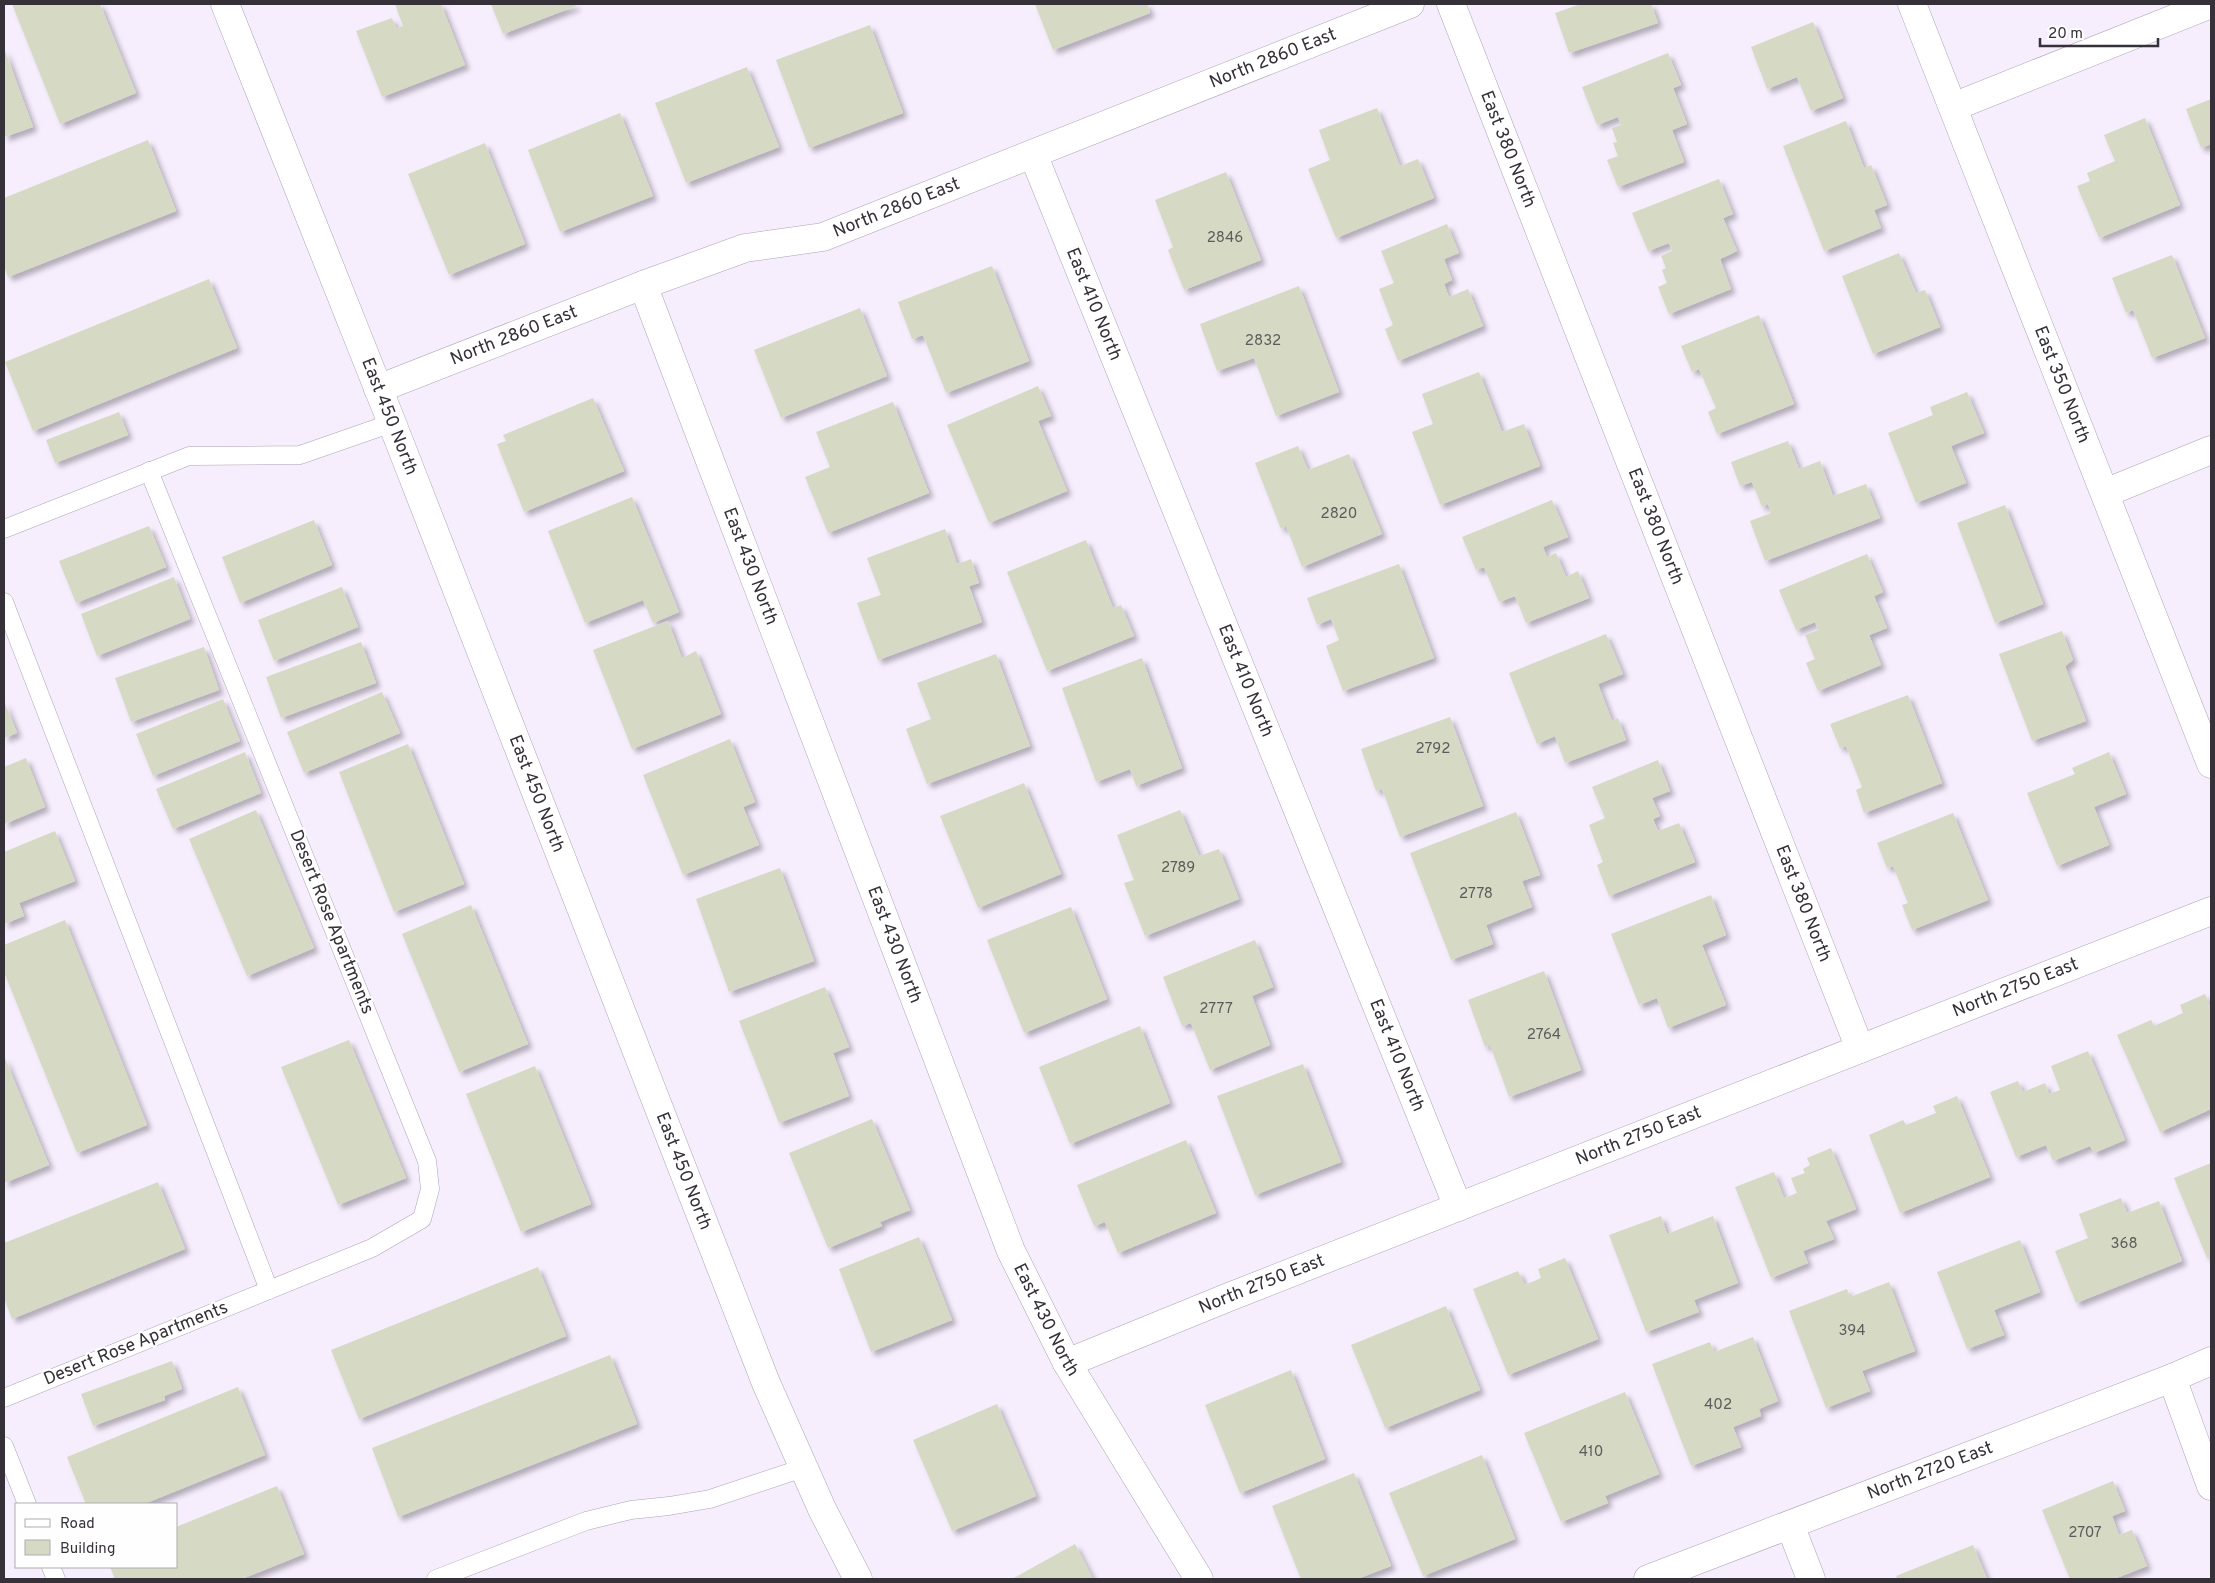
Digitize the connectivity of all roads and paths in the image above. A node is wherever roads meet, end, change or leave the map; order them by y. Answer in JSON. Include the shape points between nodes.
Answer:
{"nodes":[{"id":1,"x":225,"y":4,"type":"edge"},
{"id":2,"x":1410,"y":4,"type":"edge"},
{"id":3,"x":1451,"y":4,"type":"edge"},
{"id":4,"x":1912,"y":4,"type":"edge"},
{"id":5,"x":2211,"y":4,"type":"edge"},
{"id":6,"x":1953,"y":107,"type":"junction"},
{"id":7,"x":1033,"y":154,"type":"junction"},
{"id":8,"x":643,"y":286,"type":"junction"},
{"id":9,"x":378,"y":389,"type":"junction"},
{"id":10,"x":392,"y":423,"type":"junction"},
{"id":11,"x":2211,"y":450,"type":"edge"},
{"id":12,"x":149,"y":471,"type":"junction"},
{"id":13,"x":2104,"y":493,"type":"junction"},
{"id":14,"x":4,"y":529,"type":"edge"},
{"id":15,"x":4,"y":602,"type":"edge"},
{"id":16,"x":2211,"y":764,"type":"edge"},
{"id":17,"x":2211,"y":911,"type":"edge"},
{"id":18,"x":1860,"y":1049,"type":"junction"},
{"id":19,"x":1458,"y":1207,"type":"junction"},
{"id":20,"x":269,"y":1290,"type":"junction"},
{"id":21,"x":2211,"y":1361,"type":"edge"},
{"id":22,"x":1067,"y":1363,"type":"junction"},
{"id":23,"x":2172,"y":1378,"type":"junction"},
{"id":24,"x":4,"y":1398,"type":"edge"},
{"id":25,"x":4,"y":1446,"type":"edge"},
{"id":26,"x":803,"y":1468,"type":"junction"},
{"id":27,"x":2211,"y":1486,"type":"edge"},
{"id":28,"x":27,"y":1503,"type":"edge"},
{"id":29,"x":1790,"y":1525,"type":"junction"},
{"id":30,"x":436,"y":1579,"type":"edge"},
{"id":31,"x":858,"y":1579,"type":"edge"},
{"id":32,"x":1199,"y":1579,"type":"edge"},
{"id":33,"x":1648,"y":1579,"type":"edge"},
{"id":34,"x":1811,"y":1579,"type":"edge"}],
"edges":[{"from":1,"to":9,"type":"street","name":"East 450 North"},
{"from":2,"to":7,"type":"street","name":"North 2860 East"},
{"from":3,"to":18,"type":"street","name":"East 380 North"},
{"from":4,"to":6,"type":"street","name":"East 350 North"},
{"from":5,"to":6,"type":"street"},
{"from":6,"to":13,"type":"street","name":"East 350 North"},
{"from":7,"to":8,"type":"street","name":"North 2860 East","via":[[823,237],[745,248]]},
{"from":7,"to":19,"type":"street","name":"East 410 North"},
{"from":8,"to":9,"type":"street","name":"North 2860 East"},
{"from":8,"to":22,"type":"street","name":"East 430 North","via":[[1011,1251]]},
{"from":9,"to":10,"type":"street","name":"East 450 North"},
{"from":10,"to":12,"type":"lane","via":[[300,455],[189,456]]},
{"from":10,"to":26,"type":"street","name":"East 450 North","via":[[766,1383]]},
{"from":11,"to":13,"type":"street"},
{"from":12,"to":14,"type":"lane"},
{"from":12,"to":20,"type":"lane","name":"Desert Rose Apartments","via":[[427,1161],[430,1189],[422,1219],[372,1248]]},
{"from":13,"to":16,"type":"street","name":"East 350 North"},
{"from":15,"to":20,"type":"lane"},
{"from":17,"to":18,"type":"street","name":"North 2750 East"},
{"from":18,"to":19,"type":"street","name":"North 2750 East"},
{"from":19,"to":22,"type":"street","name":"North 2750 East"},
{"from":20,"to":24,"type":"lane","name":"Desert Rose Apartments"},
{"from":21,"to":23,"type":"street","name":"North 2720 East"},
{"from":22,"to":32,"type":"street","name":"East 430 North"},
{"from":23,"to":27,"type":"street"},
{"from":23,"to":29,"type":"street","name":"North 2720 East"},
{"from":25,"to":28,"type":"lane"},
{"from":26,"to":30,"type":"lane","via":[[710,1500],[631,1510],[586,1520]]},
{"from":26,"to":31,"type":"street","name":"East 450 North"},
{"from":29,"to":33,"type":"street","name":"North 2720 East"},
{"from":29,"to":34,"type":"street"}]}
